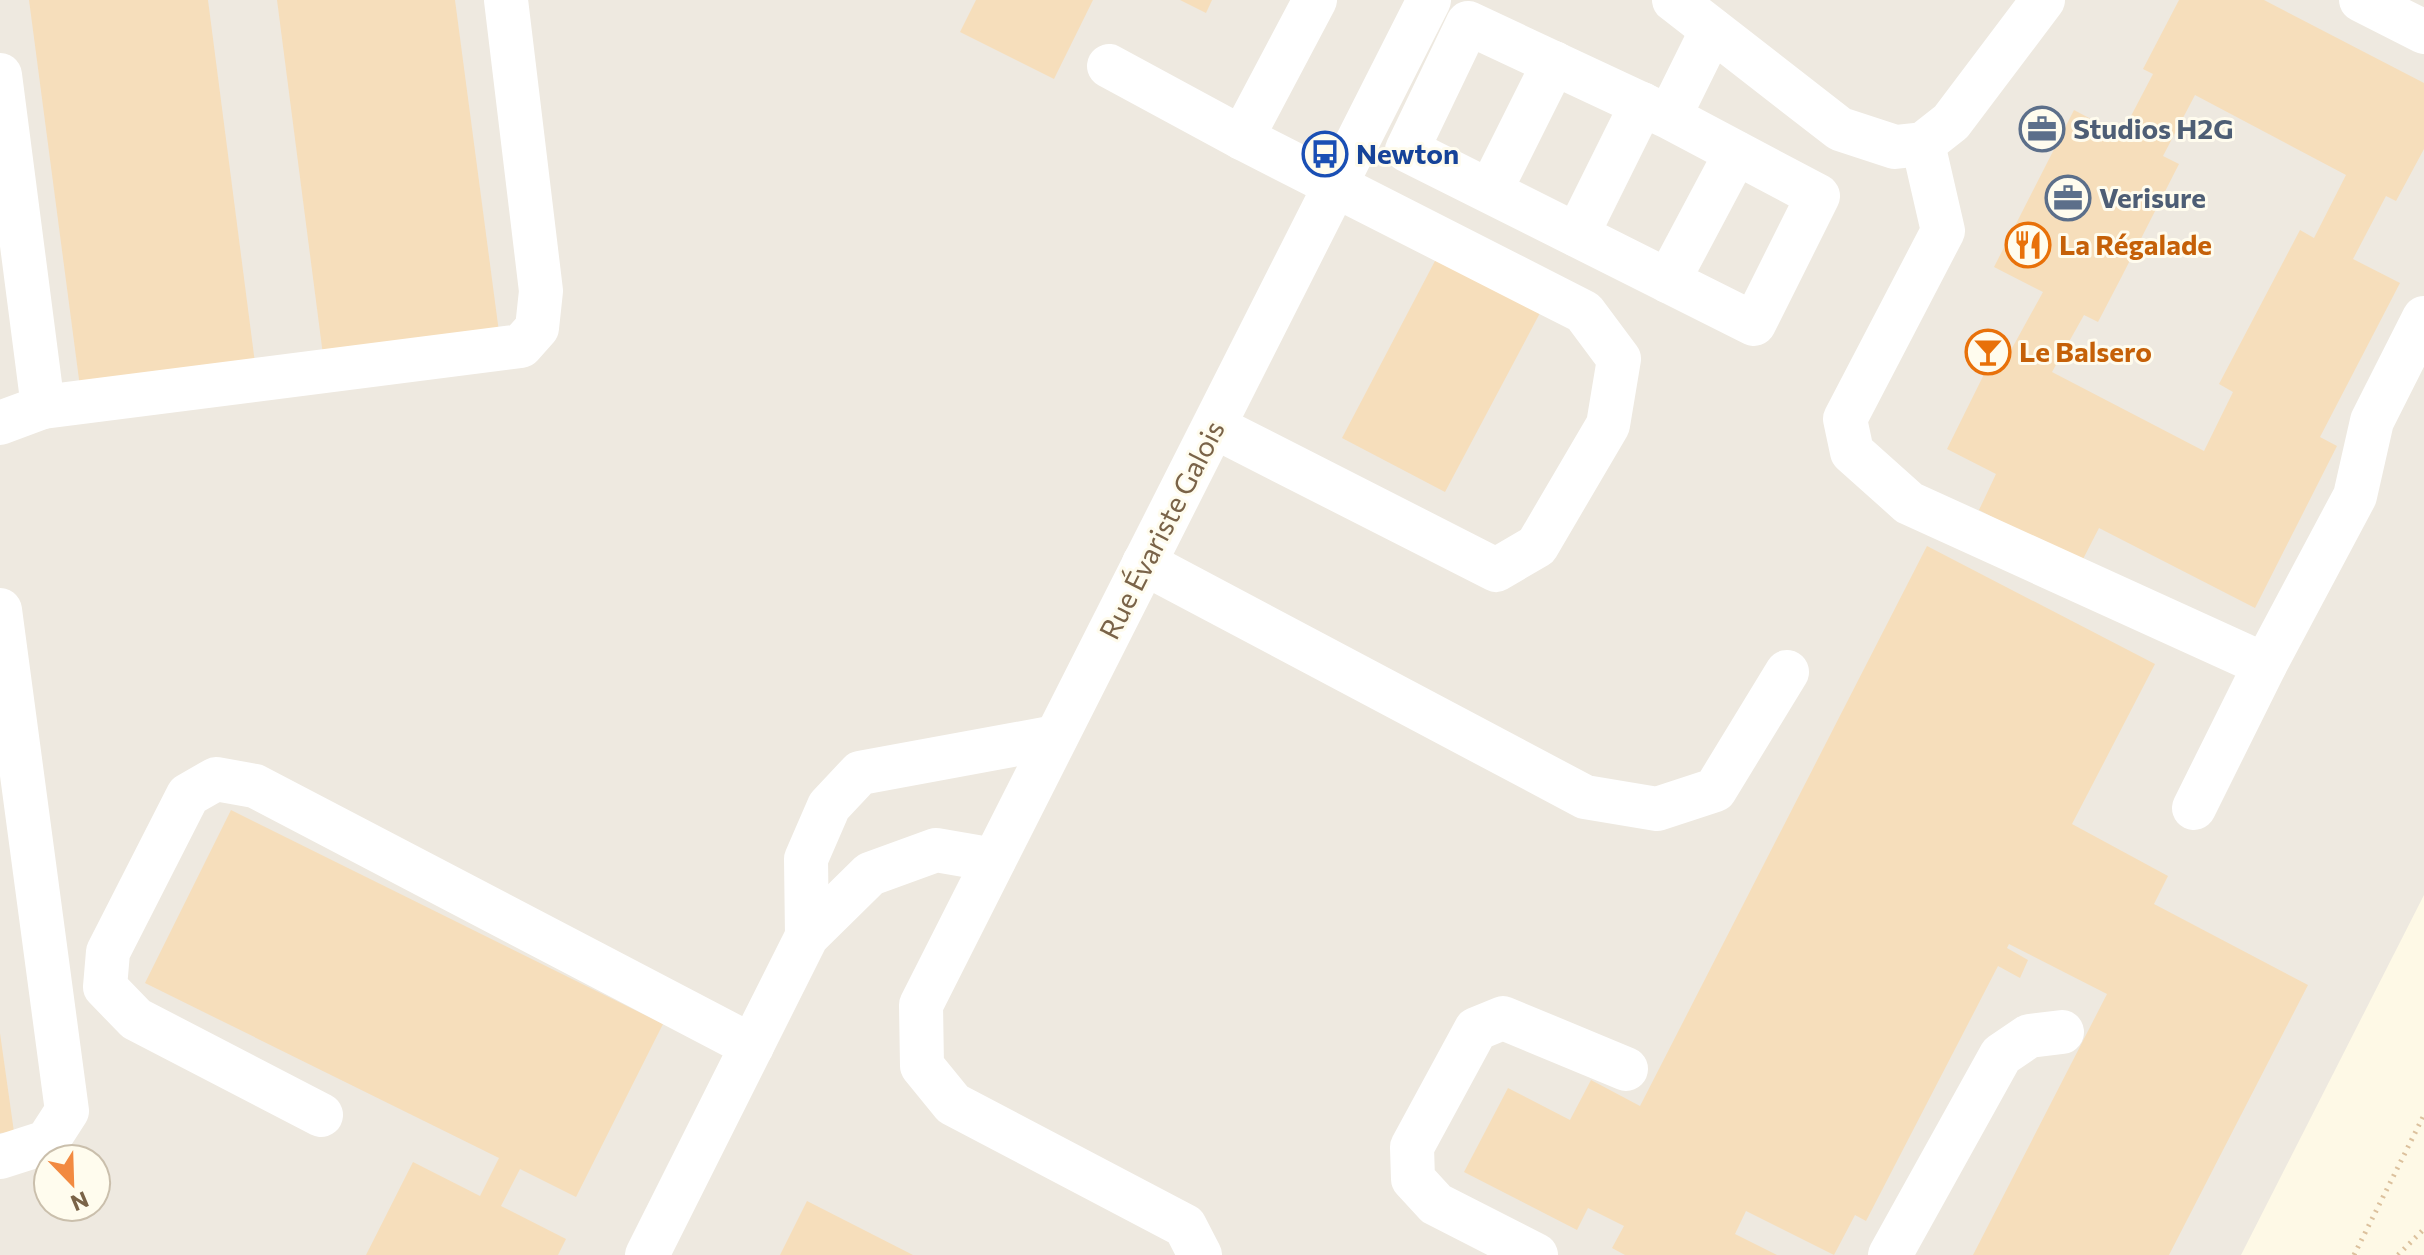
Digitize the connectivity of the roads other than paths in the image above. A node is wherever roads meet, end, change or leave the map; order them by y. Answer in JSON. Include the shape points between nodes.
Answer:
{"nodes":[{"id":1,"x":506,"y":0,"type":"edge"},
{"id":2,"x":1315,"y":0,"type":"edge"},
{"id":3,"x":1429,"y":0,"type":"edge"},
{"id":4,"x":1674,"y":0,"type":"edge"},
{"id":5,"x":2043,"y":0,"type":"edge"},
{"id":6,"x":2361,"y":0,"type":"edge"},
{"id":7,"x":1712,"y":30,"type":"junction"},
{"id":8,"x":2424,"y":32,"type":"edge"},
{"id":9,"x":1554,"y":63,"type":"junction"},
{"id":10,"x":1109,"y":66,"type":"dead end"},
{"id":11,"x":0,"y":75,"type":"edge"},
{"id":12,"x":1656,"y":110,"type":"junction"},
{"id":13,"x":1242,"y":138,"type":"junction"},
{"id":14,"x":1923,"y":144,"type":"junction"},
{"id":15,"x":1736,"y":153,"type":"junction"},
{"id":16,"x":1335,"y":185,"type":"junction"},
{"id":17,"x":1490,"y":191,"type":"junction"},
{"id":18,"x":1577,"y":235,"type":"junction"},
{"id":19,"x":1668,"y":281,"type":"junction"},
{"id":20,"x":2424,"y":318,"type":"edge"},
{"id":21,"x":43,"y":407,"type":"junction"},
{"id":22,"x":0,"y":423,"type":"edge"},
{"id":23,"x":1215,"y":427,"type":"junction"},
{"id":24,"x":1144,"y":563,"type":"junction"},
{"id":25,"x":0,"y":610,"type":"edge"},
{"id":26,"x":2265,"y":665,"type":"junction"},
{"id":27,"x":1787,"y":672,"type":"dead end"},
{"id":28,"x":1056,"y":737,"type":"junction"},
{"id":29,"x":2194,"y":808,"type":"dead end"},
{"id":30,"x":994,"y":860,"type":"junction"},
{"id":31,"x":807,"y":936,"type":"junction"},
{"id":32,"x":2062,"y":1032,"type":"dead end"},
{"id":33,"x":752,"y":1046,"type":"junction"},
{"id":34,"x":1626,"y":1069,"type":"dead end"},
{"id":35,"x":321,"y":1115,"type":"dead end"},
{"id":36,"x":0,"y":1157,"type":"edge"},
{"id":37,"x":647,"y":1255,"type":"edge"},
{"id":38,"x":1200,"y":1255,"type":"edge"},
{"id":39,"x":1536,"y":1255,"type":"edge"},
{"id":40,"x":1890,"y":1255,"type":"edge"}],
"edges":[{"from":1,"to":21,"type":"street","via":[[541,291],[537,328],[521,346]]},
{"from":2,"to":13,"type":"street"},
{"from":3,"to":16,"type":"street","name":"Rue Évariste Galois"},
{"from":4,"to":7,"type":"street"},
{"from":5,"to":14,"type":"street","via":[[1951,122]]},
{"from":6,"to":8,"type":"street"},
{"from":7,"to":12,"type":"street"},
{"from":7,"to":14,"type":"street","via":[[1840,129],[1895,147]]},
{"from":9,"to":12,"type":"street"},
{"from":9,"to":17,"type":"street"},
{"from":9,"to":17,"type":"street","via":[[1468,23],[1407,150]]},
{"from":10,"to":13,"type":"street"},
{"from":11,"to":21,"type":"street"},
{"from":12,"to":15,"type":"street"},
{"from":12,"to":18,"type":"street"},
{"from":13,"to":16,"type":"street"},
{"from":14,"to":26,"type":"street","via":[[1943,231],[1845,419],[1852,452],[1909,503]]},
{"from":15,"to":19,"type":"street"},
{"from":15,"to":19,"type":"street","via":[[1818,196],[1754,324]]},
{"from":16,"to":23,"type":"street","name":"Rue Évariste Galois"},
{"from":16,"to":23,"type":"street","via":[[1584,312],[1619,359],[1608,425],[1537,546],[1496,570]]},
{"from":17,"to":18,"type":"street"},
{"from":18,"to":19,"type":"street"},
{"from":20,"to":26,"type":"street","via":[[2372,421],[2355,496]]},
{"from":21,"to":22,"type":"street"},
{"from":23,"to":24,"type":"street","name":"Rue Évariste Galois"},
{"from":24,"to":27,"type":"street","via":[[1585,797],[1657,809],[1715,790]]},
{"from":24,"to":28,"type":"street","name":"Rue Évariste Galois"},
{"from":25,"to":36,"type":"street","via":[[67,1111],[47,1142]]},
{"from":26,"to":29,"type":"street"},
{"from":28,"to":30,"type":"street","name":"Rue Évariste Galois"},
{"from":28,"to":31,"type":"street","via":[[860,773],[829,806],[806,859]]},
{"from":30,"to":31,"type":"street","via":[[936,850],[870,874]]},
{"from":30,"to":38,"type":"street","name":"Rue Évariste Galois","via":[[921,1005],[922,1066],[953,1104],[1185,1226]]},
{"from":31,"to":33,"type":"street"},
{"from":32,"to":40,"type":"street","via":[[2029,1036],[2001,1055]]},
{"from":33,"to":35,"type":"street","via":[[255,786],[216,779],[188,795],[108,952],[105,987],[136,1019]]},
{"from":33,"to":37,"type":"street"},
{"from":34,"to":39,"type":"street","via":[[1503,1018],[1476,1029],[1412,1147],[1413,1179],[1436,1204]]}]}
